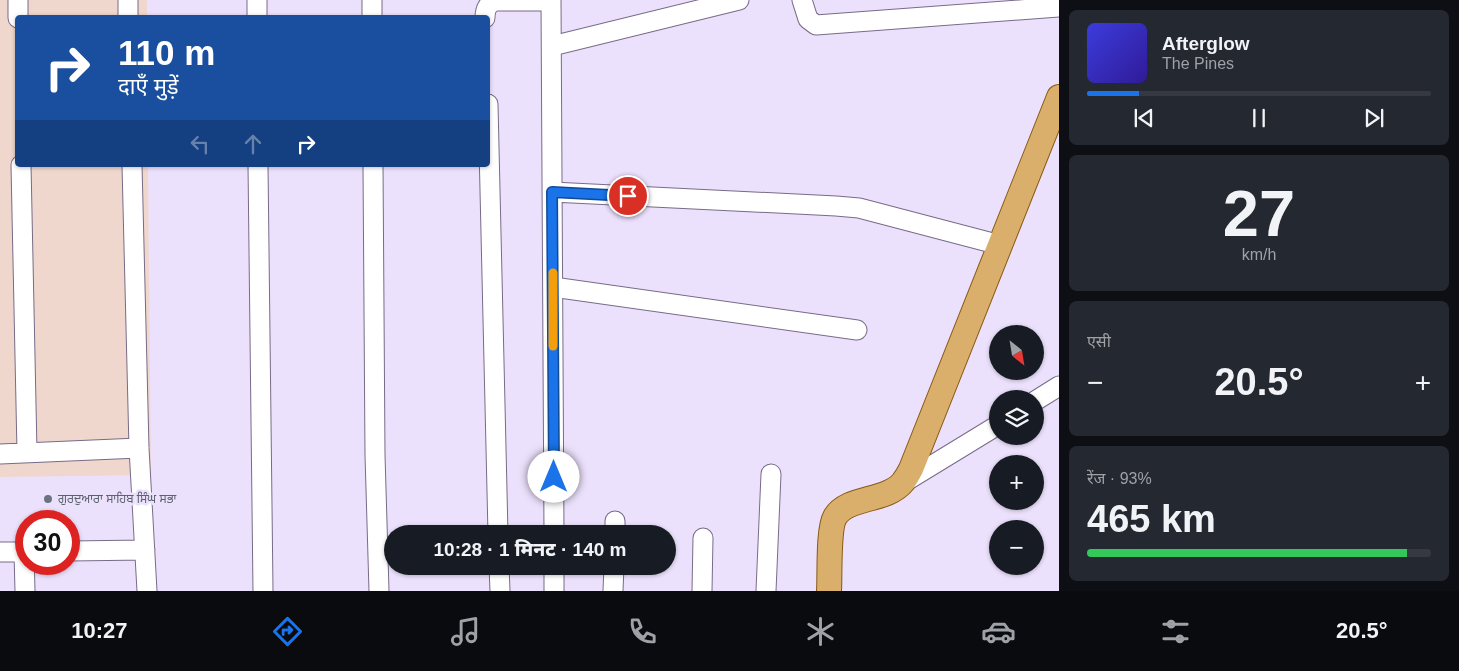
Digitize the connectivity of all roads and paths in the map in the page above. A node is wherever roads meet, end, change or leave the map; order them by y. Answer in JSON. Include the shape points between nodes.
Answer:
{"nodes":[{"id":1,"x":18,"y":0,"type":"edge"},
{"id":2,"x":128,"y":0,"type":"edge"},
{"id":3,"x":257,"y":0,"type":"edge"},
{"id":4,"x":372,"y":0,"type":"edge"},
{"id":5,"x":551,"y":0,"type":"edge"},
{"id":6,"x":739,"y":0,"type":"edge"},
{"id":7,"x":802,"y":0,"type":"edge"},
{"id":8,"x":1059,"y":6,"type":"edge"},
{"id":9,"x":947,"y":7,"type":"edge"},
{"id":10,"x":18,"y":15,"type":"edge"},
{"id":11,"x":128,"y":15,"type":"edge"},
{"id":12,"x":257,"y":15,"type":"edge"},
{"id":13,"x":372,"y":15,"type":"edge"},
{"id":14,"x":485,"y":15,"type":"edge"},
{"id":15,"x":552,"y":46,"type":"junction"},
{"id":16,"x":1059,"y":96,"type":"edge"},
{"id":17,"x":21,"y":167,"type":"edge"},
{"id":18,"x":132,"y":167,"type":"edge"},
{"id":19,"x":258,"y":167,"type":"edge"},
{"id":20,"x":373,"y":167,"type":"edge"},
{"id":21,"x":489,"y":167,"type":"edge"},
{"id":22,"x":552,"y":192,"type":"junction"},
{"id":23,"x":1000,"y":245,"type":"junction"},
{"id":24,"x":553,"y":287,"type":"junction"},
{"id":25,"x":857,"y":330,"type":"dead end"},
{"id":26,"x":1059,"y":386,"type":"edge"},
{"id":27,"x":1044,"y":395,"type":"edge"},
{"id":28,"x":989,"y":430,"type":"edge"},
{"id":29,"x":139,"y":448,"type":"junction"},
{"id":30,"x":26,"y":452,"type":"junction"},
{"id":31,"x":0,"y":454,"type":"edge"},
{"id":32,"x":771,"y":474,"type":"dead end"},
{"id":33,"x":903,"y":483,"type":"junction"},
{"id":34,"x":498,"y":525,"type":"edge"},
{"id":35,"x":554,"y":525,"type":"edge"},
{"id":36,"x":703,"y":538,"type":"dead end"},
{"id":37,"x":145,"y":550,"type":"junction"},
{"id":38,"x":80,"y":551,"type":"edge"},
{"id":39,"x":0,"y":552,"type":"edge"},
{"id":40,"x":15,"y":552,"type":"edge"},
{"id":41,"x":26,"y":575,"type":"edge"},
{"id":42,"x":499,"y":575,"type":"edge"},
{"id":43,"x":554,"y":575,"type":"edge"},
{"id":44,"x":614,"y":575,"type":"edge"},
{"id":45,"x":26,"y":591,"type":"edge"},
{"id":46,"x":147,"y":591,"type":"edge"},
{"id":47,"x":263,"y":591,"type":"edge"},
{"id":48,"x":380,"y":591,"type":"edge"},
{"id":49,"x":500,"y":591,"type":"edge"},
{"id":50,"x":554,"y":591,"type":"edge"},
{"id":51,"x":613,"y":591,"type":"edge"},
{"id":52,"x":702,"y":591,"type":"edge"},
{"id":53,"x":766,"y":591,"type":"edge"},
{"id":54,"x":829,"y":591,"type":"edge"}],
"edges":[{"from":1,"to":10,"type":"street"},
{"from":2,"to":11,"type":"street"},
{"from":3,"to":12,"type":"street"},
{"from":4,"to":13,"type":"street"},
{"from":5,"to":14,"type":"street","via":[[495,1],[490,3]]},
{"from":5,"to":15,"type":"street"},
{"from":6,"to":15,"type":"street"},
{"from":7,"to":9,"type":"street","via":[[808,19],[816,25]]},
{"from":8,"to":9,"type":"street"},
{"from":15,"to":22,"type":"street"},
{"from":16,"to":23,"type":"main road"},
{"from":17,"to":30,"type":"street"},
{"from":18,"to":29,"type":"street"},
{"from":19,"to":47,"type":"street"},
{"from":20,"to":48,"type":"street","via":[[375,455]]},
{"from":21,"to":34,"type":"street"},
{"from":22,"to":23,"type":"street","via":[[859,208]]},
{"from":22,"to":24,"type":"street"},
{"from":23,"to":33,"type":"main road"},
{"from":24,"to":25,"type":"street"},
{"from":24,"to":35,"type":"street"},
{"from":26,"to":27,"type":"street"},
{"from":28,"to":33,"type":"street"},
{"from":29,"to":30,"type":"street"},
{"from":29,"to":37,"type":"street"},
{"from":30,"to":31,"type":"street"},
{"from":32,"to":53,"type":"street"},
{"from":33,"to":54,"type":"main road","via":[[890,492],[844,507],[835,517]]},
{"from":36,"to":52,"type":"street"},
{"from":37,"to":38,"type":"street"},
{"from":37,"to":46,"type":"street"},
{"from":39,"to":40,"type":"street"},
{"from":41,"to":45,"type":"street"},
{"from":42,"to":49,"type":"street"},
{"from":43,"to":50,"type":"street"},
{"from":44,"to":51,"type":"street"}]}
